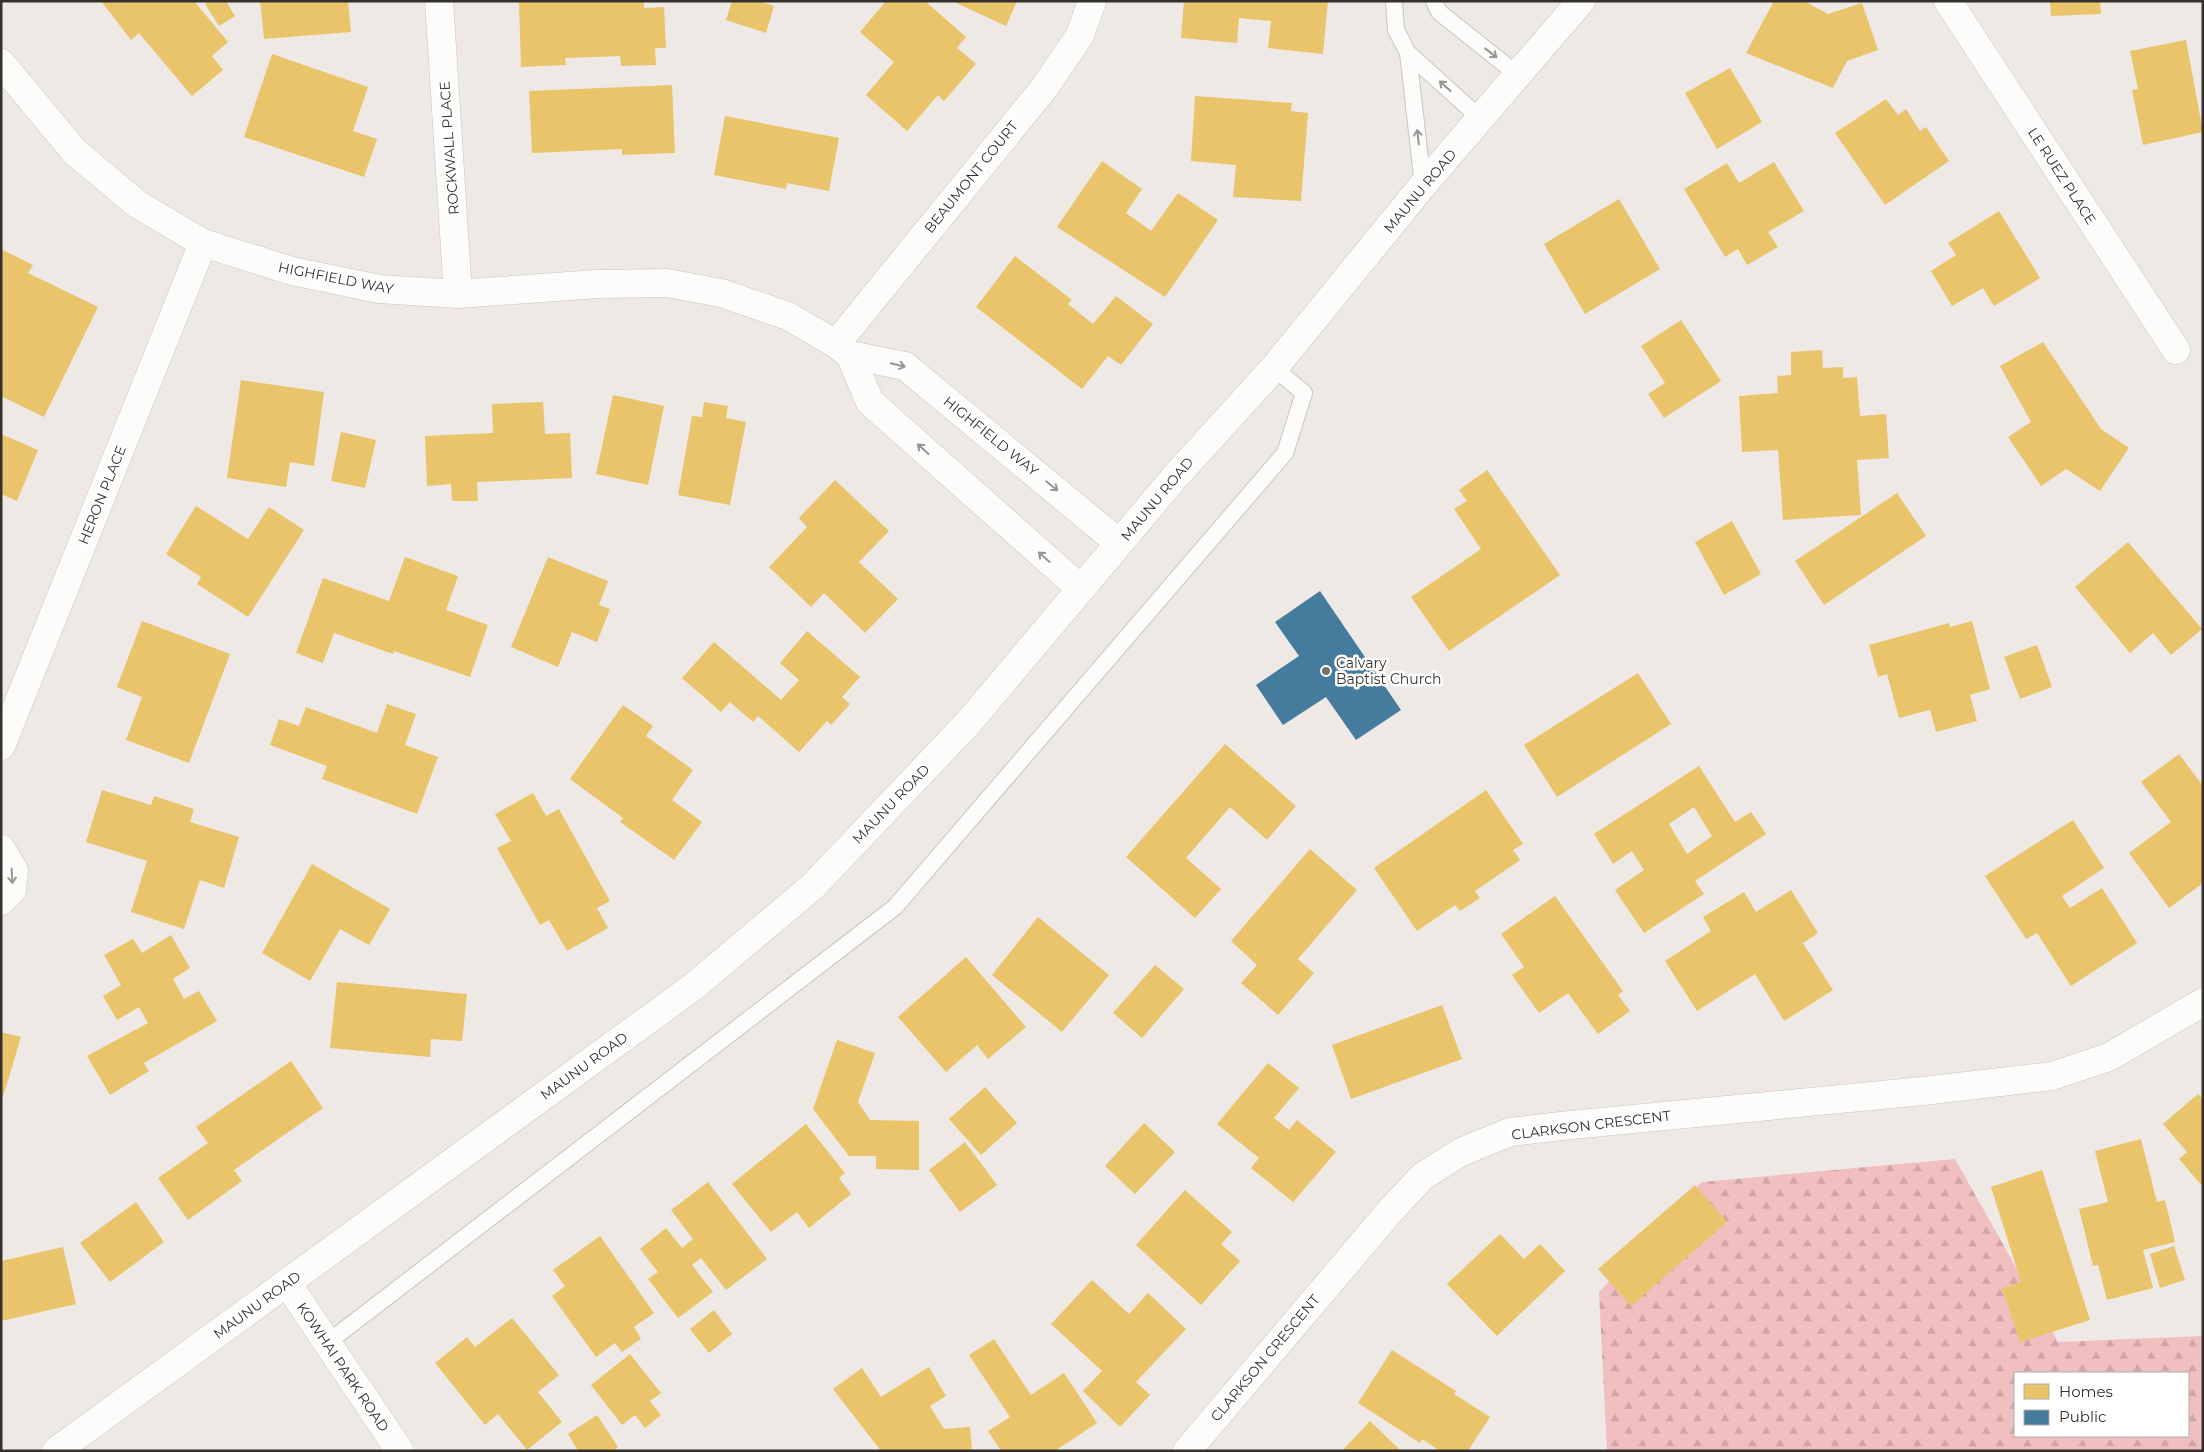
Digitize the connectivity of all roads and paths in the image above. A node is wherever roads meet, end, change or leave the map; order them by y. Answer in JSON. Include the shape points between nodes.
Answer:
{"nodes":[{"id":1,"x":439,"y":1,"type":"edge"},
{"id":2,"x":1092,"y":1,"type":"edge"},
{"id":3,"x":1394,"y":1,"type":"edge"},
{"id":4,"x":1434,"y":1,"type":"edge"},
{"id":5,"x":1581,"y":1,"type":"edge"},
{"id":6,"x":1948,"y":1,"type":"edge"},
{"id":7,"x":1408,"y":53,"type":"junction"},
{"id":8,"x":1,"y":63,"type":"edge"},
{"id":9,"x":1518,"y":75,"type":"junction"},
{"id":10,"x":1481,"y":119,"type":"junction"},
{"id":11,"x":1423,"y":185,"type":"junction"},
{"id":12,"x":203,"y":243,"type":"junction"},
{"id":13,"x":458,"y":294,"type":"junction"},
{"id":14,"x":843,"y":349,"type":"junction"},
{"id":15,"x":2176,"y":350,"type":"dead end"},
{"id":16,"x":1274,"y":368,"type":"junction"},
{"id":17,"x":1119,"y":543,"type":"junction"},
{"id":18,"x":1081,"y":589,"type":"junction"},
{"id":19,"x":1,"y":746,"type":"edge"},
{"id":20,"x":1,"y":849,"type":"edge"},
{"id":21,"x":1,"y":901,"type":"edge"},
{"id":22,"x":2203,"y":1002,"type":"edge"},
{"id":23,"x":286,"y":1283,"type":"junction"},
{"id":24,"x":327,"y":1343,"type":"junction"},
{"id":25,"x":56,"y":1451,"type":"edge"},
{"id":26,"x":400,"y":1451,"type":"edge"},
{"id":27,"x":1187,"y":1451,"type":"edge"}],
"edges":[{"from":1,"to":13,"type":"street","name":"ROCKWALL PLACE"},
{"from":2,"to":14,"type":"street","name":"BEAUMONT COURT","via":[[1080,35],[1045,87]]},
{"from":3,"to":7,"type":"lane","via":[[1396,30]]},
{"from":4,"to":9,"type":"lane","one_way":true,"via":[[1439,12]]},
{"from":5,"to":9,"type":"street","name":"MAUNU ROAD"},
{"from":6,"to":15,"type":"street","name":"LE RUEZ PLACE"},
{"from":10,"to":7,"type":"lane","one_way":true},
{"from":11,"to":7,"type":"lane","one_way":true},
{"from":8,"to":12,"type":"street","name":"HIGHFIELD WAY","via":[[75,152],[137,204]]},
{"from":9,"to":10,"type":"street","name":"MAUNU ROAD"},
{"from":10,"to":11,"type":"street","name":"MAUNU ROAD"},
{"from":11,"to":16,"type":"street","name":"MAUNU ROAD"},
{"from":12,"to":13,"type":"street","name":"HIGHFIELD WAY","via":[[292,271],[379,289]]},
{"from":12,"to":19,"type":"street","name":"HERON PLACE"},
{"from":13,"to":14,"type":"street","name":"HIGHFIELD WAY","via":[[598,284],[667,283],[721,293],[788,316]]},
{"from":14,"to":17,"type":"street","name":"HIGHFIELD WAY","one_way":true,"via":[[905,366]]},
{"from":18,"to":14,"type":"street","one_way":true,"via":[[870,402]]},
{"from":16,"to":17,"type":"street","name":"MAUNU ROAD"},
{"from":16,"to":24,"type":"lane","via":[[1304,393],[1285,453],[895,907]]},
{"from":17,"to":18,"type":"street","name":"MAUNU ROAD"},
{"from":18,"to":23,"type":"street","name":"MAUNU ROAD","via":[[969,722],[813,886],[693,987]]},
{"from":20,"to":21,"type":"street","one_way":true,"via":[[14,870],[12,890]]},
{"from":22,"to":27,"type":"street","name":"CLARKSON CRESCENT","via":[[2109,1057],[2052,1076],[1510,1132],[1461,1152],[1423,1176],[1391,1210]]},
{"from":23,"to":24,"type":"street","name":"KOWHAI PARK ROAD"},
{"from":23,"to":25,"type":"street","name":"MAUNU ROAD"},
{"from":24,"to":26,"type":"street","name":"KOWHAI PARK ROAD"}]}
